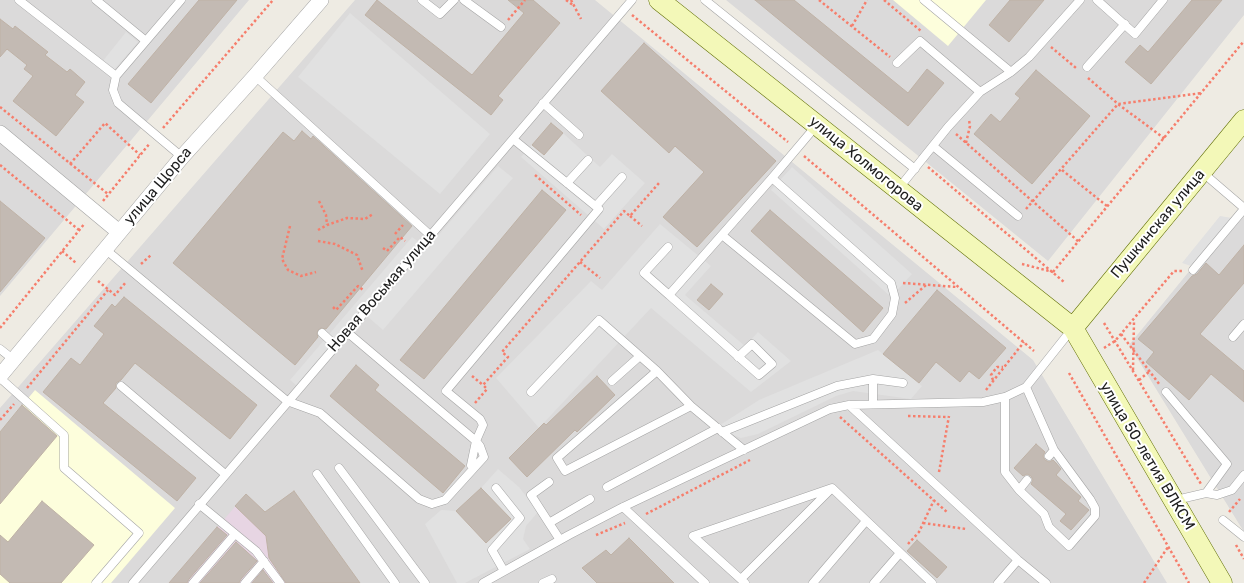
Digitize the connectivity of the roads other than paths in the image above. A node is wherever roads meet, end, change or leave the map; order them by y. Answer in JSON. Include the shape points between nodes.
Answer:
{"nodes":[{"id":1,"x":19,"y":0,"type":"edge"},
{"id":2,"x":96,"y":0,"type":"edge"},
{"id":3,"x":181,"y":0,"type":"edge"},
{"id":4,"x":321,"y":0,"type":"edge"},
{"id":5,"x":422,"y":0,"type":"edge"},
{"id":6,"x":454,"y":0,"type":"edge"},
{"id":7,"x":464,"y":0,"type":"edge"},
{"id":8,"x":632,"y":0,"type":"edge"},
{"id":9,"x":660,"y":0,"type":"edge"},
{"id":10,"x":705,"y":0,"type":"edge"},
{"id":11,"x":1080,"y":0,"type":"edge"},
{"id":12,"x":1097,"y":0,"type":"edge"},
{"id":13,"x":1163,"y":0,"type":"edge"},
{"id":14,"x":928,"y":1,"type":"edge"},
{"id":15,"x":1125,"y":24,"type":"junction"},
{"id":16,"x":501,"y":28,"type":"road end"},
{"id":17,"x":146,"y":41,"type":"junction"},
{"id":18,"x":897,"y":63,"type":"road end"},
{"id":19,"x":1085,"y":70,"type":"road end"},
{"id":20,"x":1011,"y":72,"type":"junction"},
{"id":21,"x":116,"y":76,"type":"junction"},
{"id":22,"x":255,"y":76,"type":"junction"},
{"id":23,"x":980,"y":92,"type":"junction"},
{"id":24,"x":543,"y":103,"type":"junction"},
{"id":25,"x":1244,"y":120,"type":"edge"},
{"id":26,"x":817,"y":125,"type":"junction"},
{"id":27,"x":0,"y":133,"type":"edge"},
{"id":28,"x":579,"y":135,"type":"dead end"},
{"id":29,"x":513,"y":139,"type":"junction"},
{"id":30,"x":933,"y":146,"type":"junction"},
{"id":31,"x":182,"y":157,"type":"junction"},
{"id":32,"x":588,"y":160,"type":"dead end"},
{"id":33,"x":915,"y":169,"type":"junction"},
{"id":34,"x":1202,"y":172,"type":"junction"},
{"id":35,"x":622,"y":177,"type":"dead end"},
{"id":36,"x":772,"y":178,"type":"junction"},
{"id":37,"x":567,"y":183,"type":"junction"},
{"id":38,"x":898,"y":190,"type":"junction"},
{"id":39,"x":596,"y":206,"type":"junction"},
{"id":40,"x":1244,"y":209,"type":"edge"},
{"id":41,"x":1018,"y":216,"type":"road end"},
{"id":42,"x":119,"y":232,"type":"junction"},
{"id":43,"x":430,"y":235,"type":"junction"},
{"id":44,"x":722,"y":235,"type":"junction"},
{"id":45,"x":668,"y":247,"type":"dead end"},
{"id":46,"x":105,"y":249,"type":"junction"},
{"id":47,"x":1193,"y":270,"type":"road end"},
{"id":48,"x":669,"y":295,"type":"junction"},
{"id":49,"x":1244,"y":324,"type":"edge"},
{"id":50,"x":1072,"y":328,"type":"junction"},
{"id":51,"x":347,"y":332,"type":"junction"},
{"id":52,"x":322,"y":333,"type":"dead end"},
{"id":53,"x":1233,"y":337,"type":"dead end"},
{"id":54,"x":335,"y":345,"type":"junction"},
{"id":55,"x":0,"y":349,"type":"edge"},
{"id":56,"x":640,"y":356,"type":"junction"},
{"id":57,"x":738,"y":357,"type":"dead end"},
{"id":58,"x":14,"y":360,"type":"junction"},
{"id":59,"x":657,"y":371,"type":"junction"},
{"id":60,"x":0,"y":377,"type":"edge"},
{"id":61,"x":873,"y":379,"type":"junction"},
{"id":62,"x":612,"y":381,"type":"dead end"},
{"id":63,"x":903,"y":383,"type":"dead end"},
{"id":64,"x":121,"y":386,"type":"dead end"},
{"id":65,"x":1026,"y":388,"type":"junction"},
{"id":66,"x":531,"y":392,"type":"dead end"},
{"id":67,"x":1166,"y":392,"type":"road end"},
{"id":68,"x":1006,"y":397,"type":"junction"},
{"id":69,"x":287,"y":401,"type":"junction"},
{"id":70,"x":872,"y":404,"type":"junction"},
{"id":71,"x":849,"y":405,"type":"junction"},
{"id":72,"x":691,"y":406,"type":"junction"},
{"id":73,"x":720,"y":430,"type":"junction"},
{"id":74,"x":476,"y":441,"type":"junction"},
{"id":75,"x":744,"y":450,"type":"junction"},
{"id":76,"x":471,"y":465,"type":"dead end"},
{"id":77,"x":339,"y":468,"type":"dead end"},
{"id":78,"x":225,"y":474,"type":"junction"},
{"id":79,"x":317,"y":474,"type":"dead end"},
{"id":80,"x":1244,"y":475,"type":"edge"},
{"id":81,"x":1027,"y":480,"type":"dead end"},
{"id":82,"x":548,"y":482,"type":"dead end"},
{"id":83,"x":607,"y":487,"type":"dead end"},
{"id":84,"x":496,"y":488,"type":"dead end"},
{"id":85,"x":832,"y":488,"type":"junction"},
{"id":86,"x":1019,"y":490,"type":"junction"},
{"id":87,"x":1206,"y":494,"type":"junction"},
{"id":88,"x":590,"y":499,"type":"dead end"},
{"id":89,"x":1174,"y":500,"type":"junction"},
{"id":90,"x":199,"y":504,"type":"junction"},
{"id":91,"x":623,"y":507,"type":"junction"},
{"id":92,"x":1223,"y":520,"type":"road end"},
{"id":93,"x":866,"y":521,"type":"junction"},
{"id":94,"x":549,"y":523,"type":"junction"},
{"id":95,"x":235,"y":534,"type":"junction"},
{"id":96,"x":1244,"y":537,"type":"edge"},
{"id":97,"x":560,"y":540,"type":"junction"},
{"id":98,"x":900,"y":553,"type":"junction"},
{"id":99,"x":1018,"y":560,"type":"junction"},
{"id":100,"x":264,"y":561,"type":"junction"},
{"id":101,"x":504,"y":571,"type":"junction"},
{"id":102,"x":552,"y":578,"type":"dead end"},
{"id":103,"x":743,"y":581,"type":"edge"},
{"id":104,"x":96,"y":583,"type":"edge"},
{"id":105,"x":133,"y":583,"type":"edge"},
{"id":106,"x":193,"y":583,"type":"edge"},
{"id":107,"x":245,"y":583,"type":"edge"},
{"id":108,"x":280,"y":583,"type":"edge"},
{"id":109,"x":396,"y":583,"type":"edge"},
{"id":110,"x":426,"y":583,"type":"edge"},
{"id":111,"x":482,"y":583,"type":"edge"},
{"id":112,"x":543,"y":583,"type":"edge"},
{"id":113,"x":705,"y":583,"type":"edge"},
{"id":114,"x":813,"y":583,"type":"edge"},
{"id":115,"x":874,"y":583,"type":"edge"},
{"id":116,"x":932,"y":583,"type":"edge"},
{"id":117,"x":998,"y":583,"type":"edge"},
{"id":118,"x":1046,"y":583,"type":"edge"},
{"id":119,"x":1222,"y":583,"type":"edge"}],
"edges":[{"from":1,"to":21,"type":"lane"},
{"from":2,"to":17,"type":"lane"},
{"from":3,"to":17,"type":"lane"},
{"from":4,"to":22,"type":"street","name":"улица Щорса"},
{"from":5,"to":6,"type":"lane","via":[[440,14]]},
{"from":7,"to":16,"type":"lane"},
{"from":8,"to":24,"type":"lane","name":"Новая Восьмая улица"},
{"from":9,"to":26,"type":"main road","name":"улица Холмогорова"},
{"from":10,"to":33,"type":"lane"},
{"from":11,"to":20,"type":"lane","via":[[1044,42]]},
{"from":12,"to":15,"type":"lane"},
{"from":13,"to":15,"type":"lane","via":[[1135,34]]},
{"from":14,"to":20,"type":"lane"},
{"from":15,"to":19,"type":"lane"},
{"from":17,"to":21,"type":"lane"},
{"from":18,"to":23,"type":"lane","via":[[920,41]]},
{"from":20,"to":23,"type":"lane"},
{"from":21,"to":31,"type":"lane","via":[[113,90],[118,103]]},
{"from":22,"to":31,"type":"street","name":"улица Щорса"},
{"from":22,"to":43,"type":"lane"},
{"from":23,"to":30,"type":"lane"},
{"from":24,"to":28,"type":"lane"},
{"from":24,"to":29,"type":"lane","name":"Новая Восьмая улица"},
{"from":25,"to":34,"type":"main road","name":"Пушкинская улица"},
{"from":26,"to":36,"type":"lane"},
{"from":26,"to":38,"type":"main road","name":"улица Холмогорова"},
{"from":27,"to":42,"type":"street"},
{"from":29,"to":37,"type":"lane"},
{"from":29,"to":43,"type":"lane","name":"Новая Восьмая улица"},
{"from":30,"to":33,"type":"lane"},
{"from":30,"to":41,"type":"lane"},
{"from":31,"to":42,"type":"street","name":"улица Щорса"},
{"from":32,"to":37,"type":"lane"},
{"from":33,"to":38,"type":"lane"},
{"from":34,"to":40,"type":"lane"},
{"from":34,"to":50,"type":"main road","name":"Пушкинская улица"},
{"from":35,"to":39,"type":"lane"},
{"from":36,"to":44,"type":"lane"},
{"from":36,"to":44,"type":"lane","via":[[891,283],[895,298],[892,314],[873,338],[855,344]]},
{"from":37,"to":39,"type":"lane"},
{"from":38,"to":50,"type":"main road","name":"улица Холмогорова"},
{"from":39,"to":74,"type":"lane","via":[[599,209],[446,391],[480,419],[483,426]]},
{"from":40,"to":47,"type":"lane"},
{"from":42,"to":46,"type":"street","name":"улица Щорса"},
{"from":43,"to":51,"type":"lane","name":"Новая Восьмая улица"},
{"from":44,"to":48,"type":"lane"},
{"from":45,"to":48,"type":"lane","via":[[644,273]]},
{"from":46,"to":58,"type":"street","name":"улица Щорса"},
{"from":46,"to":69,"type":"lane"},
{"from":48,"to":57,"type":"lane"},
{"from":49,"to":53,"type":"lane"},
{"from":50,"to":65,"type":"lane"},
{"from":50,"to":89,"type":"main road","name":"улица 50-летия ВЛКСМ"},
{"from":51,"to":54,"type":"lane","name":"Новая Восьмая улица"},
{"from":51,"to":74,"type":"lane"},
{"from":52,"to":54,"type":"lane"},
{"from":54,"to":69,"type":"lane","name":"Новая Восьмая улица"},
{"from":55,"to":58,"type":"lane"},
{"from":56,"to":59,"type":"lane"},
{"from":56,"to":62,"type":"lane"},
{"from":56,"to":66,"type":"lane","via":[[598,320]]},
{"from":58,"to":60,"type":"street","name":"улица Щорса"},
{"from":59,"to":72,"type":"lane"},
{"from":59,"to":72,"type":"lane","via":[[557,458],[565,471]]},
{"from":60,"to":104,"type":"lane","via":[[64,435],[64,468],[140,533]]},
{"from":61,"to":63,"type":"lane"},
{"from":61,"to":70,"type":"lane"},
{"from":61,"to":73,"type":"lane","via":[[837,386]]},
{"from":64,"to":78,"type":"lane"},
{"from":65,"to":68,"type":"lane"},
{"from":65,"to":86,"type":"lane","via":[[1052,453],[1090,499],[1095,516],[1068,546],[1049,528],[1044,514]]},
{"from":67,"to":87,"type":"lane","via":[[1227,464]]},
{"from":68,"to":70,"type":"lane","via":[[983,402]]},
{"from":68,"to":86,"type":"lane","via":[[1005,472]]},
{"from":69,"to":74,"type":"lane","via":[[316,410],[419,499],[432,504],[446,500],[484,457]]},
{"from":69,"to":78,"type":"lane","name":"Новая Восьмая улица"},
{"from":70,"to":71,"type":"lane"},
{"from":71,"to":75,"type":"lane","via":[[830,409]]},
{"from":71,"to":99,"type":"lane"},
{"from":72,"to":73,"type":"lane"},
{"from":73,"to":75,"type":"lane"},
{"from":73,"to":83,"type":"lane"},
{"from":74,"to":76,"type":"lane"},
{"from":75,"to":91,"type":"lane"},
{"from":77,"to":110,"type":"lane"},
{"from":78,"to":90,"type":"lane","name":"Новая Восьмая улица"},
{"from":79,"to":109,"type":"lane"},
{"from":80,"to":87,"type":"lane","via":[[1232,490],[1217,495]]},
{"from":81,"to":86,"type":"lane"},
{"from":82,"to":94,"type":"lane","via":[[531,495]]},
{"from":84,"to":101,"type":"lane","via":[[520,518],[492,550]]},
{"from":85,"to":93,"type":"lane"},
{"from":85,"to":103,"type":"lane"},
{"from":85,"to":103,"type":"lane","via":[[693,536]]},
{"from":87,"to":89,"type":"lane"},
{"from":88,"to":94,"type":"lane"},
{"from":89,"to":119,"type":"main road","name":"улица 50-летия ВЛКСМ"},
{"from":90,"to":95,"type":"lane"},
{"from":90,"to":105,"type":"lane","name":"Новая Восьмая улица"},
{"from":91,"to":97,"type":"lane"},
{"from":91,"to":113,"type":"lane"},
{"from":92,"to":96,"type":"lane"},
{"from":93,"to":98,"type":"lane"},
{"from":93,"to":114,"type":"lane"},
{"from":94,"to":97,"type":"lane"},
{"from":95,"to":100,"type":"lane"},
{"from":95,"to":106,"type":"lane"},
{"from":97,"to":101,"type":"lane"},
{"from":98,"to":115,"type":"lane"},
{"from":98,"to":116,"type":"lane"},
{"from":99,"to":117,"type":"lane"},
{"from":99,"to":118,"type":"lane"},
{"from":100,"to":107,"type":"lane"},
{"from":100,"to":108,"type":"lane"},
{"from":101,"to":111,"type":"lane"},
{"from":102,"to":112,"type":"lane"}]}
